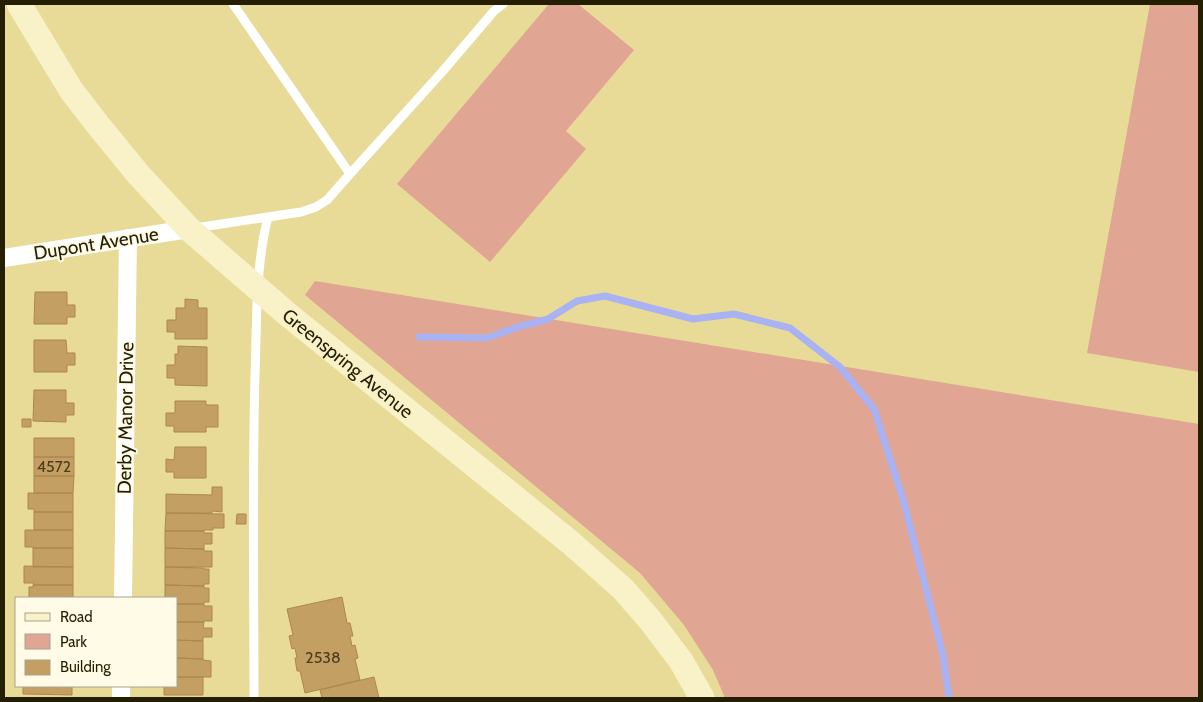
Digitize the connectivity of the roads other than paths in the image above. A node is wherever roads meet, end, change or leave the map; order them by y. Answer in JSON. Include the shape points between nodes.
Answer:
{"nodes":[{"id":1,"x":19,"y":4,"type":"edge"},
{"id":2,"x":233,"y":4,"type":"edge"},
{"id":3,"x":504,"y":4,"type":"edge"},
{"id":4,"x":350,"y":174,"type":"junction"},
{"id":5,"x":268,"y":217,"type":"junction"},
{"id":6,"x":189,"y":229,"type":"junction"},
{"id":7,"x":128,"y":238,"type":"junction"},
{"id":8,"x":4,"y":258,"type":"edge"},
{"id":9,"x":258,"y":288,"type":"junction"},
{"id":10,"x":122,"y":597,"type":"edge"},
{"id":11,"x":254,"y":698,"type":"edge"},
{"id":12,"x":702,"y":698,"type":"edge"}],
"edges":[{"from":1,"to":6,"type":"main road","name":"Greenspring Avenue","via":[[71,90],[138,174]]},
{"from":2,"to":4,"type":"lane"},
{"from":3,"to":4,"type":"lane","via":[[494,11]]},
{"from":4,"to":5,"type":"lane","via":[[327,200],[316,207]]},
{"from":5,"to":6,"type":"lane"},
{"from":5,"to":9,"type":"lane"},
{"from":6,"to":7,"type":"street","name":"Dupont Avenue"},
{"from":6,"to":9,"type":"main road","name":"Greenspring Avenue"},
{"from":7,"to":8,"type":"street","name":"Dupont Avenue"},
{"from":7,"to":10,"type":"street","name":"Derby Manor Drive"},
{"from":9,"to":11,"type":"lane","via":[[254,428]]},
{"from":9,"to":12,"type":"main road","name":"Greenspring Avenue","via":[[623,589],[681,661]]}]}
